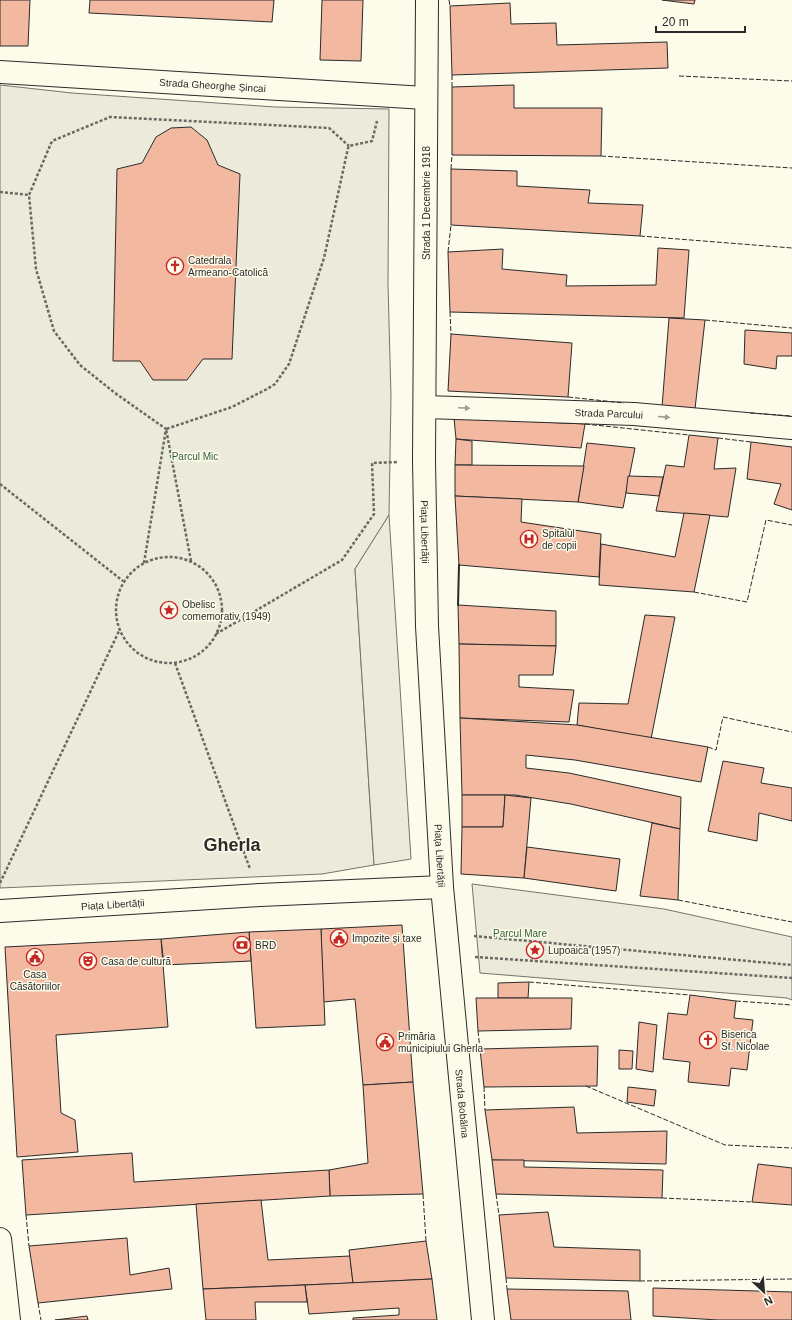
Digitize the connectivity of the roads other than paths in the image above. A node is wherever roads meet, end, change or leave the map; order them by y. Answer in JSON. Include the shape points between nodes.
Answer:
{"nodes":[{"id":1,"x":427,"y":0,"type":"edge"},
{"id":2,"x":0,"y":72,"type":"edge"},
{"id":3,"x":425,"y":98,"type":"junction"},
{"id":4,"x":425,"y":407,"type":"junction"},
{"id":5,"x":792,"y":428,"type":"edge"},
{"id":6,"x":442,"y":887,"type":"junction"},
{"id":7,"x":0,"y":912,"type":"edge"},
{"id":8,"x":0,"y":1239,"type":"edge"},
{"id":9,"x":9,"y":1320,"type":"edge"},
{"id":10,"x":483,"y":1320,"type":"edge"}],
"edges":[{"from":1,"to":3,"type":"main road","name":"Strada 1 Decembrie 1918"},
{"from":2,"to":3,"type":"main road","name":"Strada Gheorghe Șincai"},
{"from":3,"to":4,"type":"main road","name":"Strada 1 Decembrie 1918"},
{"from":4,"to":5,"type":"main road","name":"Strada Parcului","one_way":true,"via":[[634,414]]},
{"from":4,"to":6,"type":"main road","name":"Piața Libertății","via":[[427,626]]},
{"from":6,"to":7,"type":"main road","name":"Piața Libertății","via":[[260,895]]},
{"from":6,"to":10,"type":"main road","name":"Strada Bobâlna"},
{"from":8,"to":9,"type":"main road"}]}
